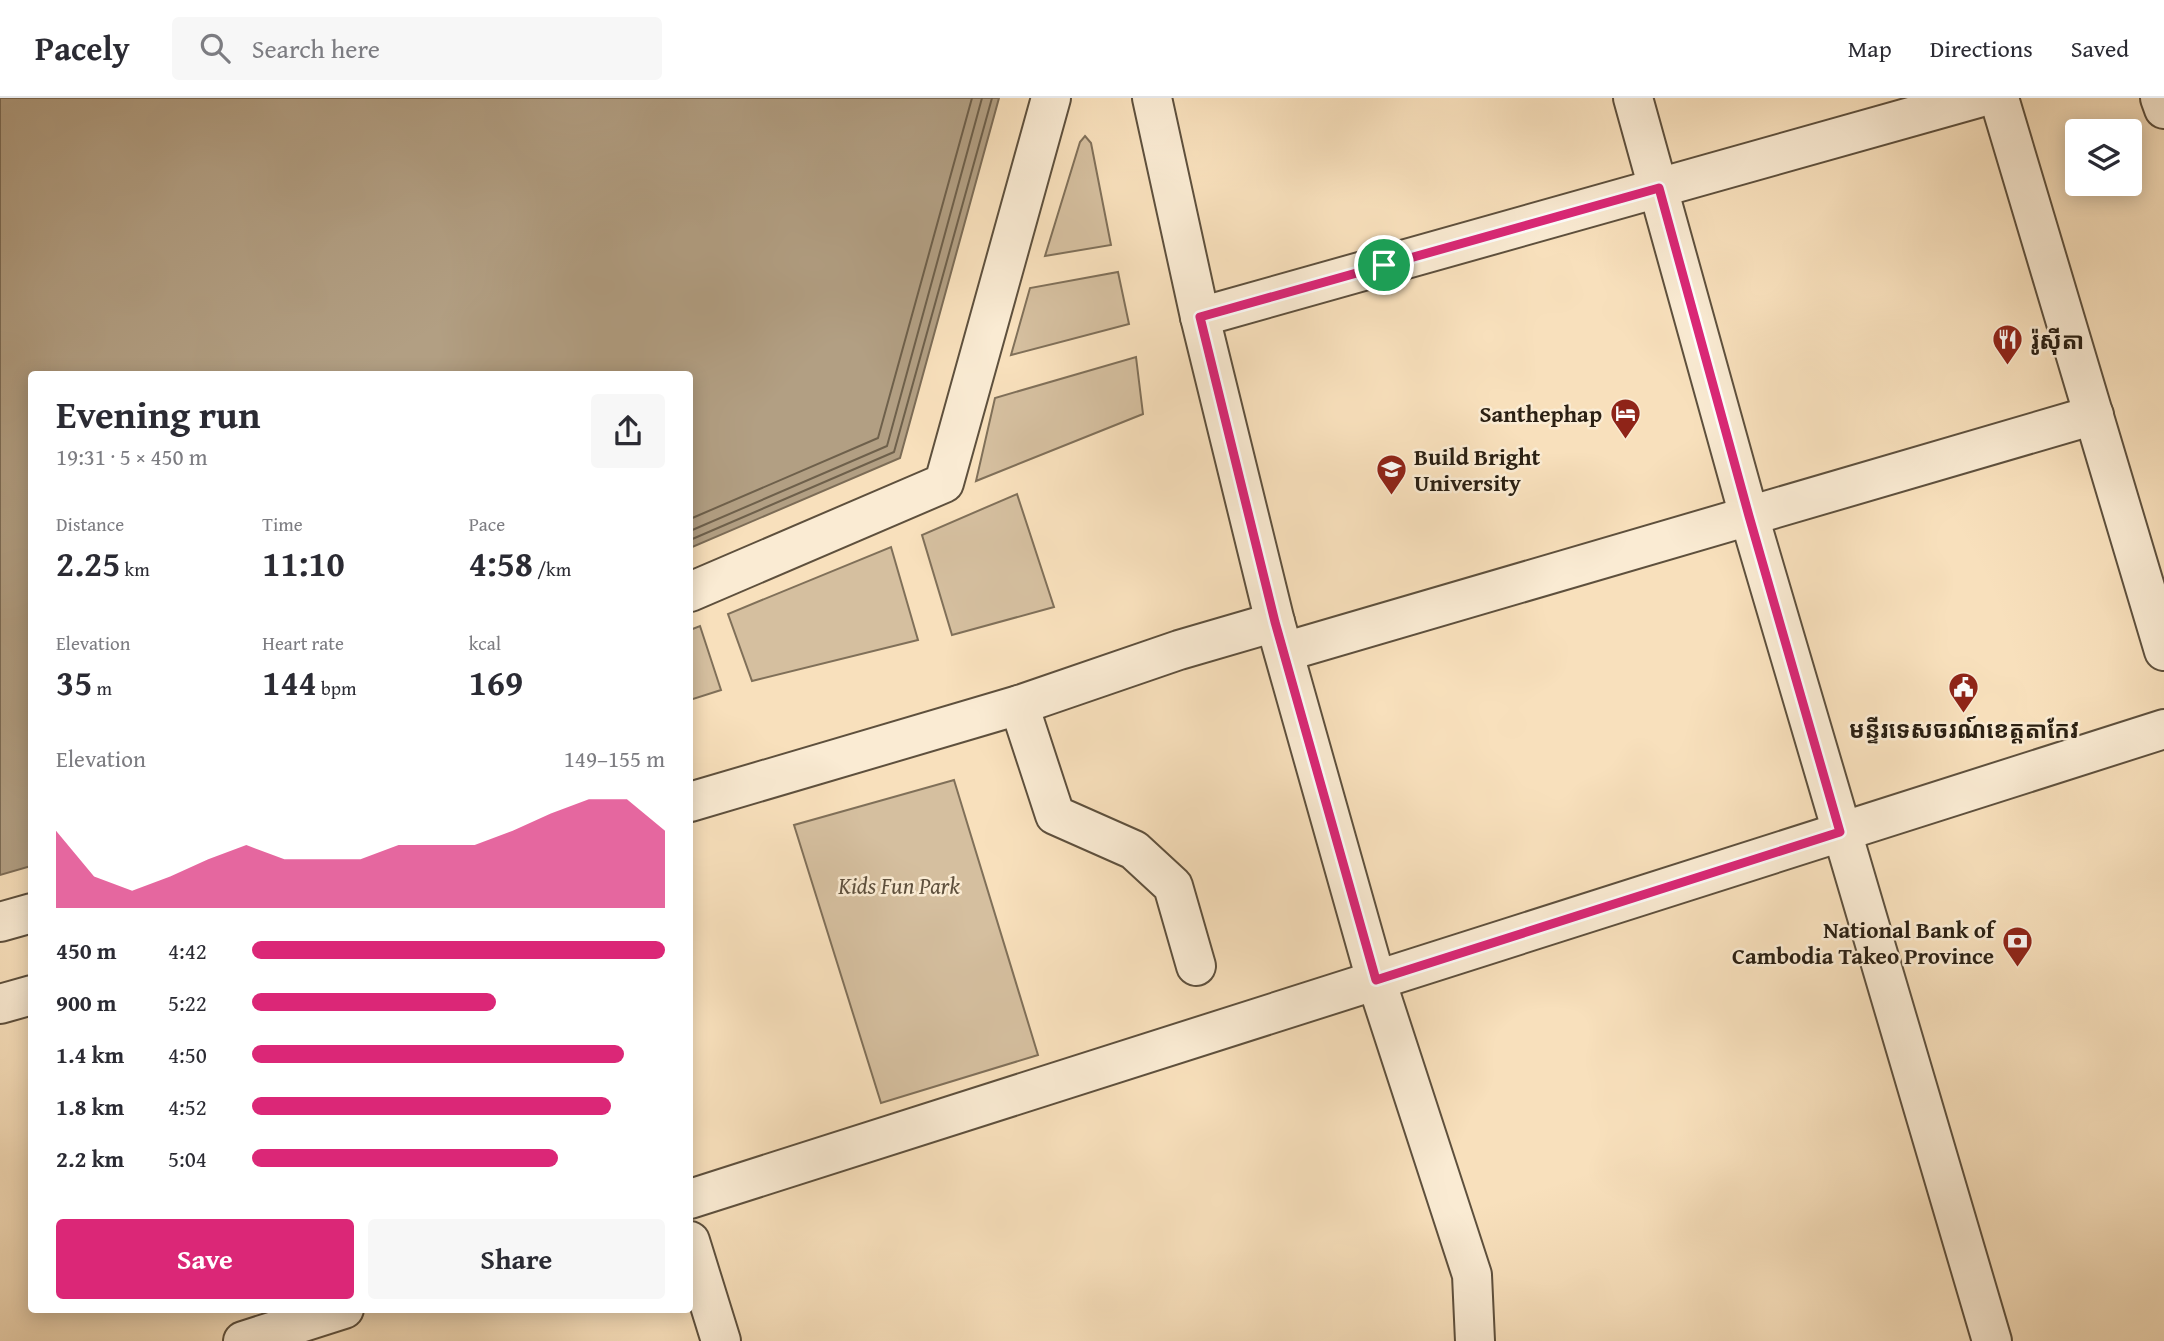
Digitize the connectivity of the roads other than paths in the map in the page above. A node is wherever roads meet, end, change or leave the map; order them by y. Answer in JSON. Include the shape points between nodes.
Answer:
{"nodes":[{"id":1,"x":1051,"y":98,"type":"edge"},
{"id":2,"x":1152,"y":98,"type":"edge"},
{"id":3,"x":1633,"y":98,"type":"edge"},
{"id":4,"x":1978,"y":98,"type":"edge"},
{"id":5,"x":1999,"y":98,"type":"edge"},
{"id":6,"x":2161,"y":98,"type":"edge"},
{"id":7,"x":2164,"y":109,"type":"edge"},
{"id":8,"x":1659,"y":188,"type":"junction"},
{"id":9,"x":1200,"y":317,"type":"junction"},
{"id":10,"x":2094,"y":415,"type":"junction"},
{"id":11,"x":1749,"y":516,"type":"junction"},
{"id":12,"x":693,"y":591,"type":"edge"},
{"id":13,"x":1279,"y":637,"type":"junction"},
{"id":14,"x":2164,"y":651,"type":"edge"},
{"id":15,"x":1019,"y":705,"type":"junction"},
{"id":16,"x":2164,"y":729,"type":"edge"},
{"id":17,"x":693,"y":801,"type":"edge"},
{"id":18,"x":1840,"y":832,"type":"junction"},
{"id":19,"x":28,"y":914,"type":"edge"},
{"id":20,"x":0,"y":922,"type":"edge"},
{"id":21,"x":1196,"y":966,"type":"dead end"},
{"id":22,"x":1376,"y":980,"type":"junction"},
{"id":23,"x":28,"y":996,"type":"edge"},
{"id":24,"x":0,"y":1004,"type":"edge"},
{"id":25,"x":693,"y":1198,"type":"edge"},
{"id":26,"x":693,"y":1251,"type":"edge"},
{"id":27,"x":331,"y":1313,"type":"edge"},
{"id":28,"x":243,"y":1341,"type":"edge"},
{"id":29,"x":721,"y":1341,"type":"edge"},
{"id":30,"x":1475,"y":1341,"type":"edge"},
{"id":31,"x":1992,"y":1341,"type":"edge"}],
"edges":[{"from":1,"to":12,"type":"street","via":[[944,483]]},
{"from":2,"to":9,"type":"street"},
{"from":3,"to":8,"type":"street"},
{"from":4,"to":8,"type":"street"},
{"from":5,"to":10,"type":"street"},
{"from":6,"to":7,"type":"street"},
{"from":8,"to":9,"type":"street"},
{"from":8,"to":11,"type":"street"},
{"from":9,"to":13,"type":"street"},
{"from":10,"to":11,"type":"street"},
{"from":10,"to":14,"type":"street"},
{"from":11,"to":13,"type":"street"},
{"from":11,"to":18,"type":"street"},
{"from":13,"to":15,"type":"street","via":[[1179,650]]},
{"from":13,"to":22,"type":"street"},
{"from":15,"to":17,"type":"street"},
{"from":15,"to":21,"type":"street","via":[[1055,815],[1134,850],[1174,886]]},
{"from":16,"to":18,"type":"street"},
{"from":18,"to":22,"type":"street"},
{"from":18,"to":31,"type":"street"},
{"from":19,"to":20,"type":"street"},
{"from":22,"to":25,"type":"street"},
{"from":22,"to":30,"type":"street","via":[[1472,1275]]},
{"from":23,"to":24,"type":"street"},
{"from":26,"to":29,"type":"street"},
{"from":27,"to":28,"type":"street"}]}
